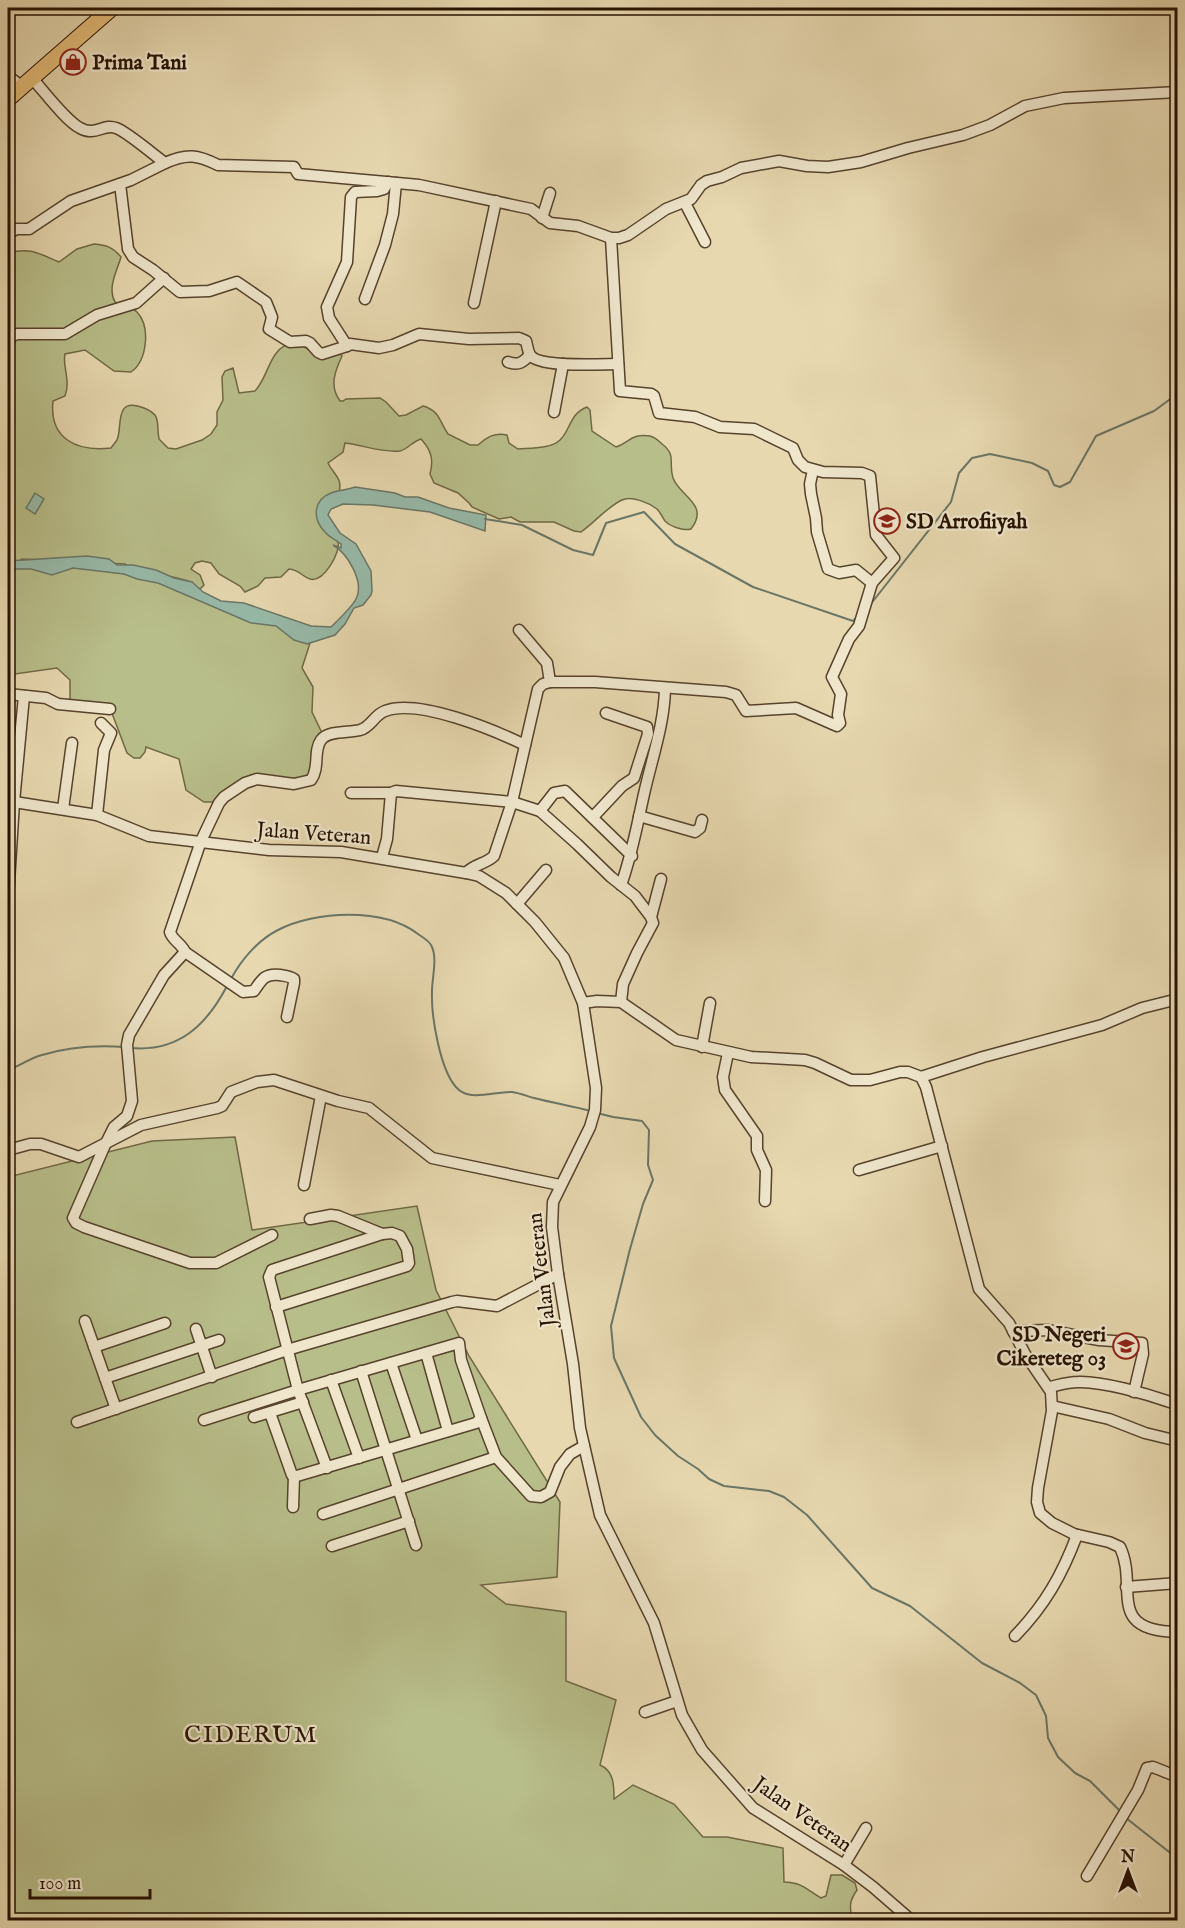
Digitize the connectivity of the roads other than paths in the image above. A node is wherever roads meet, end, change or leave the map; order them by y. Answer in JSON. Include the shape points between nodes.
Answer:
{"nodes":[{"id":1,"x":112,"y":8,"type":"edge"},
{"id":2,"x":8,"y":76,"type":"edge"},
{"id":3,"x":26,"y":82,"type":"junction"},
{"id":4,"x":1178,"y":92,"type":"edge"},
{"id":5,"x":8,"y":99,"type":"edge"},
{"id":6,"x":165,"y":163,"type":"junction"},
{"id":7,"x":392,"y":182,"type":"junction"},
{"id":8,"x":120,"y":184,"type":"junction"},
{"id":9,"x":550,"y":193,"type":"dead end"},
{"id":10,"x":496,"y":201,"type":"junction"},
{"id":11,"x":686,"y":203,"type":"junction"},
{"id":12,"x":542,"y":218,"type":"junction"},
{"id":13,"x":8,"y":234,"type":"edge"},
{"id":14,"x":611,"y":238,"type":"junction"},
{"id":15,"x":705,"y":242,"type":"dead end"},
{"id":16,"x":164,"y":278,"type":"junction"},
{"id":17,"x":365,"y":299,"type":"dead end"},
{"id":18,"x":474,"y":303,"type":"dead end"},
{"id":19,"x":8,"y":343,"type":"edge"},
{"id":20,"x":347,"y":346,"type":"junction"},
{"id":21,"x":8,"y":352,"type":"edge"},
{"id":22,"x":530,"y":355,"type":"junction"},
{"id":23,"x":508,"y":362,"type":"dead end"},
{"id":24,"x":563,"y":364,"type":"junction"},
{"id":25,"x":618,"y":364,"type":"junction"},
{"id":26,"x":8,"y":397,"type":"edge"},
{"id":27,"x":554,"y":412,"type":"dead end"},
{"id":28,"x":813,"y":470,"type":"junction"},
{"id":29,"x":872,"y":583,"type":"junction"},
{"id":30,"x":519,"y":630,"type":"dead end"},
{"id":31,"x":550,"y":682,"type":"junction"},
{"id":32,"x":665,"y":688,"type":"junction"},
{"id":33,"x":8,"y":694,"type":"edge"},
{"id":34,"x":24,"y":696,"type":"junction"},
{"id":35,"x":110,"y":709,"type":"dead end"},
{"id":36,"x":606,"y":713,"type":"dead end"},
{"id":37,"x":101,"y":723,"type":"dead end"},
{"id":38,"x":72,"y":743,"type":"dead end"},
{"id":39,"x":525,"y":745,"type":"junction"},
{"id":40,"x":351,"y":793,"type":"dead end"},
{"id":41,"x":391,"y":794,"type":"junction"},
{"id":42,"x":11,"y":801,"type":"edge"},
{"id":43,"x":512,"y":802,"type":"junction"},
{"id":44,"x":63,"y":809,"type":"junction"},
{"id":45,"x":540,"y":812,"type":"junction"},
{"id":46,"x":97,"y":815,"type":"junction"},
{"id":47,"x":639,"y":816,"type":"junction"},
{"id":48,"x":592,"y":817,"type":"junction"},
{"id":49,"x":702,"y":820,"type":"dead end"},
{"id":50,"x":201,"y":841,"type":"junction"},
{"id":51,"x":632,"y":856,"type":"junction"},
{"id":52,"x":382,"y":857,"type":"junction"},
{"id":53,"x":546,"y":870,"type":"dead end"},
{"id":54,"x":466,"y":873,"type":"junction"},
{"id":55,"x":661,"y":879,"type":"dead end"},
{"id":56,"x":621,"y":885,"type":"junction"},
{"id":57,"x":8,"y":898,"type":"edge"},
{"id":58,"x":517,"y":904,"type":"junction"},
{"id":59,"x":651,"y":917,"type":"junction"},
{"id":60,"x":185,"y":952,"type":"junction"},
{"id":61,"x":1178,"y":999,"type":"edge"},
{"id":62,"x":621,"y":1002,"type":"junction"},
{"id":63,"x":583,"y":1003,"type":"junction"},
{"id":64,"x":710,"y":1003,"type":"dead end"},
{"id":65,"x":287,"y":1017,"type":"dead end"},
{"id":66,"x":702,"y":1047,"type":"junction"},
{"id":67,"x":728,"y":1053,"type":"junction"},
{"id":68,"x":921,"y":1077,"type":"junction"},
{"id":69,"x":321,"y":1096,"type":"junction"},
{"id":70,"x":105,"y":1144,"type":"junction"},
{"id":71,"x":942,"y":1146,"type":"junction"},
{"id":72,"x":8,"y":1150,"type":"edge"},
{"id":73,"x":859,"y":1170,"type":"dead end"},
{"id":74,"x":304,"y":1185,"type":"dead end"},
{"id":75,"x":560,"y":1185,"type":"junction"},
{"id":76,"x":765,"y":1201,"type":"dead end"},
{"id":77,"x":310,"y":1219,"type":"dead end"},
{"id":78,"x":382,"y":1234,"type":"junction"},
{"id":79,"x":272,"y":1235,"type":"dead end"},
{"id":80,"x":558,"y":1274,"type":"junction"},
{"id":81,"x":276,"y":1307,"type":"junction"},
{"id":82,"x":85,"y":1321,"type":"dead end"},
{"id":83,"x":165,"y":1323,"type":"dead end"},
{"id":84,"x":196,"y":1329,"type":"dead end"},
{"id":85,"x":1013,"y":1331,"type":"junction"},
{"id":86,"x":219,"y":1340,"type":"dead end"},
{"id":87,"x":202,"y":1346,"type":"junction"},
{"id":88,"x":94,"y":1347,"type":"junction"},
{"id":89,"x":287,"y":1350,"type":"junction"},
{"id":90,"x":426,"y":1353,"type":"junction"},
{"id":91,"x":391,"y":1363,"type":"junction"},
{"id":92,"x":361,"y":1371,"type":"junction"},
{"id":93,"x":212,"y":1377,"type":"junction"},
{"id":94,"x":105,"y":1378,"type":"junction"},
{"id":95,"x":331,"y":1380,"type":"junction"},
{"id":96,"x":1050,"y":1387,"type":"junction"},
{"id":97,"x":298,"y":1390,"type":"junction"},
{"id":98,"x":1134,"y":1392,"type":"junction"},
{"id":99,"x":303,"y":1402,"type":"junction"},
{"id":100,"x":1170,"y":1402,"type":"dead end"},
{"id":101,"x":1052,"y":1406,"type":"junction"},
{"id":102,"x":116,"y":1409,"type":"junction"},
{"id":103,"x":270,"y":1413,"type":"junction"},
{"id":104,"x":254,"y":1417,"type":"dead end"},
{"id":105,"x":481,"y":1418,"type":"junction"},
{"id":106,"x":204,"y":1420,"type":"dead end"},
{"id":107,"x":78,"y":1422,"type":"dead end"},
{"id":108,"x":448,"y":1431,"type":"junction"},
{"id":109,"x":417,"y":1440,"type":"junction"},
{"id":110,"x":1178,"y":1441,"type":"edge"},
{"id":111,"x":387,"y":1449,"type":"junction"},
{"id":112,"x":585,"y":1450,"type":"junction"},
{"id":113,"x":359,"y":1458,"type":"junction"},
{"id":114,"x":496,"y":1458,"type":"junction"},
{"id":115,"x":327,"y":1468,"type":"junction"},
{"id":116,"x":294,"y":1476,"type":"junction"},
{"id":117,"x":399,"y":1489,"type":"junction"},
{"id":118,"x":293,"y":1507,"type":"dead end"},
{"id":119,"x":323,"y":1514,"type":"dead end"},
{"id":120,"x":409,"y":1521,"type":"junction"},
{"id":121,"x":1077,"y":1535,"type":"junction"},
{"id":122,"x":416,"y":1545,"type":"dead end"},
{"id":123,"x":332,"y":1546,"type":"dead end"},
{"id":124,"x":1178,"y":1583,"type":"edge"},
{"id":125,"x":1126,"y":1587,"type":"junction"},
{"id":126,"x":1178,"y":1632,"type":"edge"},
{"id":127,"x":1015,"y":1636,"type":"dead end"},
{"id":128,"x":677,"y":1701,"type":"junction"},
{"id":129,"x":645,"y":1712,"type":"dead end"},
{"id":130,"x":1178,"y":1777,"type":"edge"},
{"id":131,"x":866,"y":1828,"type":"dead end"},
{"id":132,"x":843,"y":1865,"type":"junction"},
{"id":133,"x":1087,"y":1876,"type":"dead end"},
{"id":134,"x":911,"y":1920,"type":"edge"}],
"edges":[{"from":1,"to":3,"type":"highway"},
{"from":2,"to":3,"type":"street"},
{"from":3,"to":5,"type":"highway"},
{"from":3,"to":6,"type":"street","via":[[81,129],[93,132],[116,128]]},
{"from":4,"to":11,"type":"street","via":[[1064,98],[1024,106],[963,135],[861,162],[828,167],[779,161],[741,168],[707,181]]},
{"from":6,"to":7,"type":"street","via":[[196,156],[218,165],[294,167],[298,174]]},
{"from":6,"to":8,"type":"street"},
{"from":7,"to":10,"type":"street"},
{"from":7,"to":17,"type":"street","via":[[393,214]]},
{"from":7,"to":20,"type":"street","via":[[384,189],[355,192],[351,197],[347,262],[327,308]]},
{"from":8,"to":13,"type":"street","via":[[71,201],[29,229],[16,229]]},
{"from":8,"to":16,"type":"street","via":[[126,244],[133,257]]},
{"from":9,"to":12,"type":"street"},
{"from":10,"to":12,"type":"street","via":[[531,209]]},
{"from":10,"to":18,"type":"street"},
{"from":11,"to":14,"type":"street","via":[[666,209],[628,235]]},
{"from":11,"to":15,"type":"street"},
{"from":12,"to":14,"type":"street"},
{"from":14,"to":25,"type":"street"},
{"from":16,"to":19,"type":"street","via":[[142,300],[97,315],[65,334],[17,334]]},
{"from":16,"to":20,"type":"street","via":[[180,291],[209,291],[237,282],[266,302],[272,316],[269,329],[290,342],[306,341],[322,354]]},
{"from":20,"to":22,"type":"street","via":[[379,348],[425,334],[522,339]]},
{"from":21,"to":26,"type":"street"},
{"from":22,"to":23,"type":"street","via":[[522,363]]},
{"from":22,"to":24,"type":"street"},
{"from":24,"to":25,"type":"street"},
{"from":24,"to":27,"type":"street"},
{"from":25,"to":28,"type":"street","via":[[620,391],[651,394],[659,413],[695,417],[720,427],[754,429],[793,448],[801,464]]},
{"from":28,"to":29,"type":"street","via":[[810,490],[828,569],[839,573],[856,570]]},
{"from":28,"to":29,"type":"street","via":[[870,476],[876,535],[894,557]]},
{"from":29,"to":32,"type":"street","via":[[859,626],[832,677],[841,694],[837,726],[796,708],[746,711],[736,695],[726,692]]},
{"from":30,"to":31,"type":"street","via":[[547,663]]},
{"from":31,"to":32,"type":"street"},
{"from":31,"to":39,"type":"street","via":[[538,689]]},
{"from":32,"to":47,"type":"street","via":[[663,720]]},
{"from":33,"to":34,"type":"street"},
{"from":34,"to":35,"type":"street"},
{"from":34,"to":42,"type":"street"},
{"from":36,"to":48,"type":"street","via":[[644,725],[648,734],[634,778]]},
{"from":37,"to":46,"type":"street","via":[[111,733],[104,750]]},
{"from":38,"to":44,"type":"street"},
{"from":39,"to":43,"type":"street"},
{"from":39,"to":50,"type":"street","via":[[492,729],[425,710],[403,706],[386,710],[362,730],[325,736],[320,741],[310,780],[294,784],[257,779],[233,790],[219,803]]},
{"from":40,"to":41,"type":"street"},
{"from":41,"to":43,"type":"street","via":[[403,790]]},
{"from":41,"to":52,"type":"street"},
{"from":42,"to":44,"type":"street","name":"Jalan Veteran"},
{"from":42,"to":57,"type":"street"},
{"from":43,"to":45,"type":"street"},
{"from":43,"to":54,"type":"street","via":[[494,856]]},
{"from":44,"to":46,"type":"street","name":"Jalan Veteran"},
{"from":45,"to":48,"type":"street","via":[[561,791]]},
{"from":45,"to":56,"type":"street"},
{"from":46,"to":50,"type":"street","name":"Jalan Veteran","via":[[142,834]]},
{"from":47,"to":49,"type":"street","via":[[695,832]]},
{"from":47,"to":51,"type":"street"},
{"from":48,"to":51,"type":"street"},
{"from":50,"to":52,"type":"street","name":"Jalan Veteran"},
{"from":50,"to":60,"type":"street","via":[[170,932]]},
{"from":51,"to":56,"type":"street"},
{"from":52,"to":54,"type":"street","name":"Jalan Veteran"},
{"from":53,"to":58,"type":"street"},
{"from":54,"to":58,"type":"street","name":"Jalan Veteran","via":[[493,884]]},
{"from":55,"to":59,"type":"street"},
{"from":56,"to":59,"type":"street"},
{"from":58,"to":63,"type":"street","name":"Jalan Veteran","via":[[564,958]]},
{"from":59,"to":62,"type":"street","via":[[651,929],[623,984]]},
{"from":60,"to":65,"type":"street","via":[[243,992],[254,991],[268,974],[290,976],[294,983]]},
{"from":60,"to":70,"type":"street","via":[[164,975],[129,1035],[131,1109]]},
{"from":61,"to":68,"type":"street"},
{"from":62,"to":63,"type":"street"},
{"from":62,"to":66,"type":"street","via":[[675,1040]]},
{"from":63,"to":75,"type":"street","name":"Jalan Veteran","via":[[596,1110]]},
{"from":64,"to":66,"type":"street"},
{"from":66,"to":67,"type":"street"},
{"from":67,"to":68,"type":"street","via":[[805,1060],[852,1080],[900,1072]]},
{"from":67,"to":76,"type":"street","via":[[723,1084],[757,1136],[766,1170]]},
{"from":68,"to":71,"type":"street"},
{"from":69,"to":70,"type":"street","via":[[266,1079],[231,1092],[218,1108],[141,1125]]},
{"from":69,"to":74,"type":"street"},
{"from":69,"to":75,"type":"street","via":[[376,1112],[432,1158]]},
{"from":70,"to":72,"type":"street","via":[[80,1157],[41,1144]]},
{"from":70,"to":79,"type":"street","via":[[74,1213],[76,1223],[202,1264],[216,1263]]},
{"from":71,"to":73,"type":"street"},
{"from":71,"to":85,"type":"street","via":[[980,1289]]},
{"from":75,"to":80,"type":"street","name":"Jalan Veteran","via":[[552,1212]]},
{"from":77,"to":78,"type":"street","via":[[338,1216]]},
{"from":78,"to":81,"type":"street","via":[[272,1270],[269,1277]]},
{"from":78,"to":81,"type":"street","via":[[397,1234],[403,1240],[410,1261],[406,1266]]},
{"from":80,"to":89,"type":"street","via":[[497,1306],[457,1301]]},
{"from":80,"to":112,"type":"street","name":"Jalan Veteran"},
{"from":81,"to":89,"type":"street"},
{"from":82,"to":88,"type":"street"},
{"from":83,"to":88,"type":"street"},
{"from":84,"to":87,"type":"street"},
{"from":85,"to":96,"type":"street"},
{"from":85,"to":98,"type":"street","via":[[1047,1330],[1142,1343]]},
{"from":86,"to":87,"type":"street"},
{"from":87,"to":93,"type":"street"},
{"from":87,"to":94,"type":"street"},
{"from":88,"to":94,"type":"street"},
{"from":89,"to":93,"type":"street"},
{"from":89,"to":97,"type":"street"},
{"from":90,"to":91,"type":"street"},
{"from":90,"to":105,"type":"street","via":[[459,1343],[460,1360]]},
{"from":90,"to":108,"type":"street"},
{"from":91,"to":92,"type":"street"},
{"from":91,"to":109,"type":"street"},
{"from":92,"to":95,"type":"street"},
{"from":92,"to":111,"type":"street"},
{"from":93,"to":102,"type":"street"},
{"from":94,"to":102,"type":"street"},
{"from":95,"to":97,"type":"street"},
{"from":95,"to":113,"type":"street"},
{"from":96,"to":98,"type":"street","via":[[1084,1382]]},
{"from":96,"to":101,"type":"street"},
{"from":97,"to":99,"type":"street"},
{"from":97,"to":106,"type":"street"},
{"from":98,"to":100,"type":"street"},
{"from":99,"to":103,"type":"street"},
{"from":99,"to":115,"type":"street"},
{"from":101,"to":110,"type":"street"},
{"from":101,"to":121,"type":"street","via":[[1038,1508],[1043,1518]]},
{"from":102,"to":107,"type":"street"},
{"from":103,"to":104,"type":"street"},
{"from":103,"to":116,"type":"street"},
{"from":105,"to":108,"type":"street"},
{"from":105,"to":114,"type":"street"},
{"from":108,"to":109,"type":"street"},
{"from":109,"to":111,"type":"street"},
{"from":111,"to":113,"type":"street"},
{"from":111,"to":117,"type":"street"},
{"from":112,"to":114,"type":"street","via":[[560,1467],[550,1492],[541,1497],[526,1492]]},
{"from":112,"to":128,"type":"street","name":"Jalan Veteran","via":[[603,1524],[654,1623]]},
{"from":113,"to":115,"type":"street"},
{"from":114,"to":117,"type":"street"},
{"from":115,"to":116,"type":"street"},
{"from":116,"to":118,"type":"street"},
{"from":117,"to":119,"type":"street"},
{"from":117,"to":120,"type":"street"},
{"from":120,"to":122,"type":"street"},
{"from":120,"to":123,"type":"street"},
{"from":121,"to":125,"type":"street","via":[[1120,1547],[1126,1562]]},
{"from":121,"to":127,"type":"street","via":[[1061,1575]]},
{"from":124,"to":125,"type":"street"},
{"from":125,"to":126,"type":"street","via":[[1130,1611],[1137,1621],[1163,1632]]},
{"from":128,"to":129,"type":"street"},
{"from":128,"to":132,"type":"street","name":"Jalan Veteran","via":[[702,1750],[744,1799],[761,1814]]},
{"from":130,"to":133,"type":"street","via":[[1147,1768]]},
{"from":131,"to":132,"type":"street"},
{"from":132,"to":134,"type":"street","name":"Jalan Veteran"}]}
